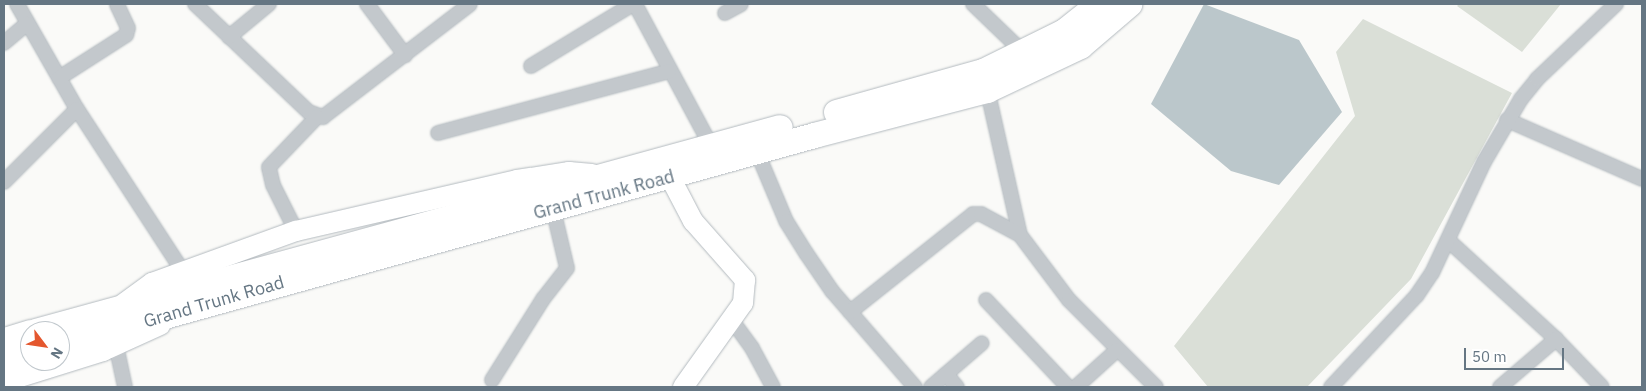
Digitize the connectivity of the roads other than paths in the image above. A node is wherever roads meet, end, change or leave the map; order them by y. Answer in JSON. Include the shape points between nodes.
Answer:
{"nodes":[{"id":1,"x":17,"y":4,"type":"edge"},
{"id":2,"x":117,"y":4,"type":"edge"},
{"id":3,"x":195,"y":4,"type":"edge"},
{"id":4,"x":269,"y":4,"type":"edge"},
{"id":5,"x":367,"y":4,"type":"edge"},
{"id":6,"x":470,"y":4,"type":"edge"},
{"id":7,"x":634,"y":4,"type":"edge"},
{"id":8,"x":741,"y":4,"type":"edge"},
{"id":9,"x":973,"y":4,"type":"edge"},
{"id":10,"x":1098,"y":4,"type":"edge"},
{"id":11,"x":1130,"y":4,"type":"edge"},
{"id":12,"x":1616,"y":4,"type":"edge"},
{"id":13,"x":725,"y":13,"type":"dead end"},
{"id":14,"x":27,"y":24,"type":"junction"},
{"id":15,"x":229,"y":37,"type":"junction"},
{"id":16,"x":4,"y":43,"type":"edge"},
{"id":17,"x":1024,"y":53,"type":"junction"},
{"id":18,"x":405,"y":55,"type":"junction"},
{"id":19,"x":531,"y":66,"type":"dead end"},
{"id":20,"x":669,"y":71,"type":"junction"},
{"id":21,"x":58,"y":78,"type":"junction"},
{"id":22,"x":985,"y":80,"type":"junction"},
{"id":23,"x":76,"y":109,"type":"junction"},
{"id":24,"x":317,"y":117,"type":"junction"},
{"id":25,"x":1507,"y":120,"type":"junction"},
{"id":26,"x":438,"y":133,"type":"dead end"},
{"id":27,"x":711,"y":146,"type":"junction"},
{"id":28,"x":757,"y":152,"type":"junction"},
{"id":29,"x":607,"y":175,"type":"junction"},
{"id":30,"x":670,"y":177,"type":"junction"},
{"id":31,"x":1642,"y":178,"type":"edge"},
{"id":32,"x":4,"y":182,"type":"edge"},
{"id":33,"x":553,"y":209,"type":"junction"},
{"id":34,"x":296,"y":231,"type":"junction"},
{"id":35,"x":1020,"y":234,"type":"junction"},
{"id":36,"x":1449,"y":242,"type":"junction"},
{"id":37,"x":182,"y":270,"type":"junction"},
{"id":38,"x":986,"y":300,"type":"dead end"},
{"id":39,"x":117,"y":308,"type":"junction"},
{"id":40,"x":183,"y":311,"type":"junction"},
{"id":41,"x":850,"y":312,"type":"junction"},
{"id":42,"x":732,"y":319,"type":"junction"},
{"id":43,"x":70,"y":321,"type":"edge"},
{"id":44,"x":20,"y":335,"type":"edge"},
{"id":45,"x":1556,"y":339,"type":"junction"},
{"id":46,"x":4,"y":340,"type":"edge"},
{"id":47,"x":70,"y":342,"type":"edge"},
{"id":48,"x":982,"y":343,"type":"dead end"},
{"id":49,"x":116,"y":345,"type":"junction"},
{"id":50,"x":1117,"y":350,"type":"junction"},
{"id":51,"x":20,"y":357,"type":"edge"},
{"id":52,"x":4,"y":361,"type":"edge"},
{"id":53,"x":946,"y":374,"type":"junction"},
{"id":54,"x":492,"y":380,"type":"dead end"},
{"id":55,"x":4,"y":382,"type":"edge"},
{"id":56,"x":125,"y":387,"type":"edge"},
{"id":57,"x":683,"y":387,"type":"edge"},
{"id":58,"x":773,"y":387,"type":"edge"},
{"id":59,"x":915,"y":387,"type":"edge"},
{"id":60,"x":931,"y":387,"type":"edge"},
{"id":61,"x":957,"y":387,"type":"edge"},
{"id":62,"x":1068,"y":387,"type":"edge"},
{"id":63,"x":1076,"y":387,"type":"edge"},
{"id":64,"x":1156,"y":387,"type":"edge"},
{"id":65,"x":1331,"y":387,"type":"edge"},
{"id":66,"x":1500,"y":387,"type":"edge"},
{"id":67,"x":1602,"y":387,"type":"edge"}],
"edges":[{"from":1,"to":14,"type":"street"},
{"from":2,"to":21,"type":"street","via":[[128,28],[126,35]]},
{"from":3,"to":15,"type":"street"},
{"from":4,"to":15,"type":"street"},
{"from":5,"to":18,"type":"street"},
{"from":6,"to":18,"type":"street"},
{"from":7,"to":19,"type":"street"},
{"from":7,"to":20,"type":"street"},
{"from":8,"to":13,"type":"street"},
{"from":9,"to":17,"type":"street"},
{"from":10,"to":17,"type":"highway","name":"Grand Trunk Road","via":[[1064,31]]},
{"from":11,"to":22,"type":"highway","name":"Grand Trunk Road","via":[[1080,46]]},
{"from":12,"to":25,"type":"street","via":[[1537,78]]},
{"from":14,"to":16,"type":"street"},
{"from":14,"to":21,"type":"street"},
{"from":15,"to":24,"type":"street"},
{"from":17,"to":22,"type":"highway","name":"Grand Trunk Road"},
{"from":18,"to":24,"type":"street","via":[[323,117]]},
{"from":20,"to":26,"type":"street"},
{"from":20,"to":27,"type":"street"},
{"from":21,"to":23,"type":"street"},
{"from":22,"to":27,"type":"highway","name":"Grand Trunk Road"},
{"from":22,"to":28,"type":"highway","name":"Grand Trunk Road"},
{"from":22,"to":35,"type":"street"},
{"from":23,"to":32,"type":"street"},
{"from":23,"to":37,"type":"street"},
{"from":24,"to":34,"type":"street","via":[[269,167],[273,185]]},
{"from":25,"to":31,"type":"street"},
{"from":25,"to":36,"type":"street"},
{"from":27,"to":29,"type":"highway","name":"Grand Trunk Road"},
{"from":28,"to":30,"type":"highway","name":"Grand Trunk Road"},
{"from":28,"to":41,"type":"street","via":[[786,221],[832,291]]},
{"from":29,"to":34,"type":"street","via":[[569,172],[517,180]]},
{"from":29,"to":39,"type":"highway","name":"Grand Trunk Road"},
{"from":30,"to":33,"type":"highway","name":"Grand Trunk Road"},
{"from":30,"to":42,"type":"street","via":[[693,221],[745,280],[742,303]]},
{"from":33,"to":40,"type":"highway","name":"Grand Trunk Road"},
{"from":33,"to":54,"type":"street","via":[[567,268],[542,299]]},
{"from":34,"to":37,"type":"street"},
{"from":35,"to":41,"type":"street","via":[[981,214],[973,214]]},
{"from":35,"to":50,"type":"street","via":[[1069,300]]},
{"from":36,"to":45,"type":"street"},
{"from":36,"to":65,"type":"street","via":[[1417,295]]},
{"from":37,"to":39,"type":"street","via":[[152,283]]},
{"from":38,"to":62,"type":"street"},
{"from":39,"to":43,"type":"highway","name":"Grand Trunk Road"},
{"from":40,"to":47,"type":"highway","name":"Grand Trunk Road"},
{"from":40,"to":49,"type":"street"},
{"from":41,"to":59,"type":"street"},
{"from":42,"to":57,"type":"street"},
{"from":42,"to":58,"type":"street"},
{"from":44,"to":46,"type":"highway"},
{"from":45,"to":66,"type":"street"},
{"from":45,"to":67,"type":"street"},
{"from":48,"to":53,"type":"street"},
{"from":49,"to":55,"type":"street"},
{"from":49,"to":56,"type":"street"},
{"from":50,"to":63,"type":"street"},
{"from":50,"to":64,"type":"street"},
{"from":51,"to":52,"type":"highway"},
{"from":53,"to":60,"type":"street"},
{"from":53,"to":61,"type":"street"}]}
